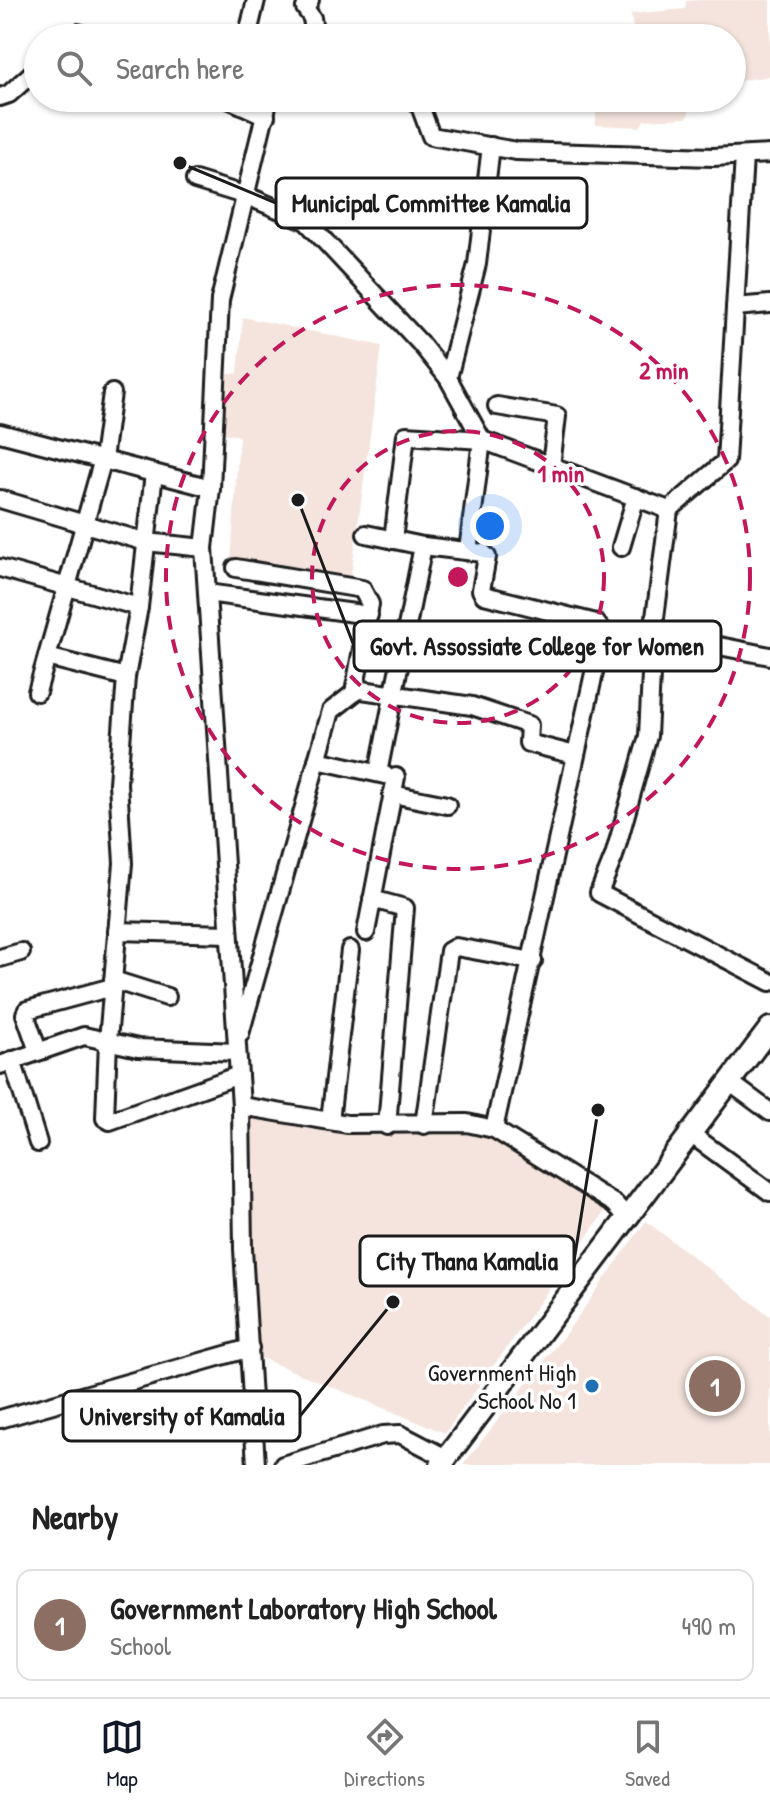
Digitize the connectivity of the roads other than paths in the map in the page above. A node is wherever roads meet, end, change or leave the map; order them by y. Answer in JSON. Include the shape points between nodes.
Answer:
{"nodes":[{"id":1,"x":256,"y":0,"type":"edge"},
{"id":2,"x":310,"y":0,"type":"edge"},
{"id":3,"x":250,"y":24,"type":"edge"},
{"id":4,"x":313,"y":24,"type":"edge"},
{"id":5,"x":24,"y":81,"type":"edge"},
{"id":6,"x":0,"y":97,"type":"edge"},
{"id":7,"x":258,"y":112,"type":"edge"},
{"id":8,"x":267,"y":112,"type":"edge"},
{"id":9,"x":422,"y":112,"type":"edge"},
{"id":10,"x":266,"y":116,"type":"junction"},
{"id":11,"x":491,"y":146,"type":"junction"},
{"id":12,"x":770,"y":154,"type":"edge"},
{"id":13,"x":744,"y":156,"type":"junction"},
{"id":14,"x":195,"y":180,"type":"dead end"},
{"id":15,"x":247,"y":196,"type":"junction"},
{"id":16,"x":770,"y":304,"type":"edge"},
{"id":17,"x":735,"y":307,"type":"junction"},
{"id":18,"x":448,"y":378,"type":"junction"},
{"id":19,"x":112,"y":393,"type":"dead end"},
{"id":20,"x":497,"y":406,"type":"dead end"},
{"id":21,"x":0,"y":433,"type":"edge"},
{"id":22,"x":482,"y":440,"type":"junction"},
{"id":23,"x":103,"y":459,"type":"junction"},
{"id":24,"x":551,"y":466,"type":"junction"},
{"id":25,"x":154,"y":473,"type":"junction"},
{"id":26,"x":211,"y":488,"type":"junction"},
{"id":27,"x":636,"y":497,"type":"junction"},
{"id":28,"x":0,"y":499,"type":"edge"},
{"id":29,"x":669,"y":510,"type":"junction"},
{"id":30,"x":84,"y":523,"type":"junction"},
{"id":31,"x":366,"y":534,"type":"dead end"},
{"id":32,"x":393,"y":540,"type":"junction"},
{"id":33,"x":146,"y":542,"type":"junction"},
{"id":34,"x":423,"y":546,"type":"junction"},
{"id":35,"x":621,"y":547,"type":"dead end"},
{"id":36,"x":204,"y":548,"type":"junction"},
{"id":37,"x":468,"y":551,"type":"junction"},
{"id":38,"x":0,"y":568,"type":"edge"},
{"id":39,"x":236,"y":568,"type":"dead end"},
{"id":40,"x":68,"y":587,"type":"junction"},
{"id":41,"x":207,"y":593,"type":"junction"},
{"id":42,"x":139,"y":607,"type":"junction"},
{"id":43,"x":369,"y":615,"type":"junction"},
{"id":44,"x":603,"y":632,"type":"junction"},
{"id":45,"x":652,"y":639,"type":"junction"},
{"id":46,"x":770,"y":656,"type":"edge"},
{"id":47,"x":47,"y":657,"type":"junction"},
{"id":48,"x":126,"y":677,"type":"junction"},
{"id":49,"x":355,"y":689,"type":"junction"},
{"id":50,"x":37,"y":692,"type":"dead end"},
{"id":51,"x":394,"y":695,"type":"junction"},
{"id":52,"x":575,"y":755,"type":"junction"},
{"id":53,"x":317,"y":760,"type":"junction"},
{"id":54,"x":378,"y":773,"type":"junction"},
{"id":55,"x":392,"y":794,"type":"junction"},
{"id":56,"x":447,"y":805,"type":"dead end"},
{"id":57,"x":372,"y":899,"type":"junction"},
{"id":58,"x":117,"y":931,"type":"junction"},
{"id":59,"x":366,"y":932,"type":"dead end"},
{"id":60,"x":229,"y":934,"type":"junction"},
{"id":61,"x":350,"y":950,"type":"dead end"},
{"id":62,"x":21,"y":952,"type":"dead end"},
{"id":63,"x":0,"y":958,"type":"edge"},
{"id":64,"x":533,"y":961,"type":"junction"},
{"id":65,"x":770,"y":982,"type":"edge"},
{"id":66,"x":113,"y":984,"type":"junction"},
{"id":67,"x":167,"y":997,"type":"dead end"},
{"id":68,"x":770,"y":1028,"type":"edge"},
{"id":69,"x":108,"y":1041,"type":"junction"},
{"id":70,"x":237,"y":1050,"type":"junction"},
{"id":71,"x":38,"y":1051,"type":"junction"},
{"id":72,"x":6,"y":1062,"type":"edge"},
{"id":73,"x":239,"y":1075,"type":"junction"},
{"id":74,"x":728,"y":1081,"type":"junction"},
{"id":75,"x":241,"y":1106,"type":"junction"},
{"id":76,"x":770,"y":1112,"type":"edge"},
{"id":77,"x":330,"y":1121,"type":"junction"},
{"id":78,"x":424,"y":1125,"type":"junction"},
{"id":79,"x":387,"y":1126,"type":"junction"},
{"id":80,"x":494,"y":1129,"type":"junction"},
{"id":81,"x":688,"y":1132,"type":"junction"},
{"id":82,"x":38,"y":1143,"type":"dead end"},
{"id":83,"x":770,"y":1192,"type":"edge"},
{"id":84,"x":627,"y":1217,"type":"junction"},
{"id":85,"x":250,"y":1348,"type":"junction"},
{"id":86,"x":0,"y":1419,"type":"edge"},
{"id":87,"x":304,"y":1461,"type":"edge"},
{"id":88,"x":443,"y":1462,"type":"edge"},
{"id":89,"x":256,"y":1465,"type":"edge"},
{"id":90,"x":283,"y":1465,"type":"edge"}],
"edges":[{"from":1,"to":3,"type":"street"},
{"from":2,"to":4,"type":"street","via":[[305,8]]},
{"from":5,"to":6,"type":"street"},
{"from":7,"to":10,"type":"street"},
{"from":8,"to":10,"type":"street"},
{"from":9,"to":11,"type":"street","via":[[431,136]]},
{"from":10,"to":15,"type":"street"},
{"from":11,"to":13,"type":"street","via":[[516,151]]},
{"from":11,"to":18,"type":"street","via":[[477,264]]},
{"from":12,"to":13,"type":"street"},
{"from":13,"to":17,"type":"street"},
{"from":14,"to":15,"type":"street"},
{"from":15,"to":18,"type":"street","via":[[306,221]]},
{"from":15,"to":26,"type":"street","via":[[220,300]]},
{"from":16,"to":17,"type":"street"},
{"from":17,"to":29,"type":"street","via":[[726,461]]},
{"from":18,"to":22,"type":"street"},
{"from":19,"to":23,"type":"street"},
{"from":20,"to":24,"type":"street","via":[[557,416]]},
{"from":21,"to":23,"type":"street"},
{"from":22,"to":24,"type":"street"},
{"from":22,"to":32,"type":"street","via":[[406,435]]},
{"from":22,"to":37,"type":"street"},
{"from":23,"to":25,"type":"street"},
{"from":23,"to":30,"type":"street"},
{"from":24,"to":27,"type":"street"},
{"from":25,"to":26,"type":"street"},
{"from":25,"to":33,"type":"street"},
{"from":26,"to":36,"type":"street"},
{"from":27,"to":29,"type":"street"},
{"from":27,"to":35,"type":"street"},
{"from":28,"to":30,"type":"street"},
{"from":29,"to":45,"type":"street"},
{"from":30,"to":33,"type":"street"},
{"from":30,"to":40,"type":"street"},
{"from":31,"to":32,"type":"street"},
{"from":32,"to":34,"type":"street"},
{"from":33,"to":36,"type":"street"},
{"from":33,"to":42,"type":"street"},
{"from":34,"to":37,"type":"street"},
{"from":34,"to":51,"type":"street"},
{"from":36,"to":41,"type":"street"},
{"from":37,"to":44,"type":"street","via":[[486,554],[484,595],[596,623]]},
{"from":38,"to":40,"type":"street"},
{"from":39,"to":43,"type":"street","via":[[364,589],[370,599]]},
{"from":40,"to":42,"type":"street"},
{"from":40,"to":47,"type":"street"},
{"from":41,"to":43,"type":"street"},
{"from":41,"to":60,"type":"street"},
{"from":42,"to":48,"type":"street"},
{"from":43,"to":49,"type":"street"},
{"from":44,"to":45,"type":"street"},
{"from":44,"to":52,"type":"street"},
{"from":45,"to":46,"type":"street"},
{"from":45,"to":65,"type":"street","via":[[648,736],[599,893]]},
{"from":47,"to":48,"type":"street"},
{"from":47,"to":50,"type":"street"},
{"from":48,"to":58,"type":"street","via":[[118,783],[123,863]]},
{"from":49,"to":51,"type":"street"},
{"from":49,"to":53,"type":"street","via":[[332,709]]},
{"from":51,"to":52,"type":"street","via":[[472,706],[529,725],[528,743]]},
{"from":51,"to":54,"type":"street"},
{"from":52,"to":64,"type":"street"},
{"from":53,"to":54,"type":"street"},
{"from":53,"to":70,"type":"street"},
{"from":54,"to":55,"type":"street","via":[[401,778]]},
{"from":55,"to":56,"type":"street"},
{"from":55,"to":57,"type":"street"},
{"from":57,"to":59,"type":"street"},
{"from":57,"to":79,"type":"street","via":[[405,908]]},
{"from":58,"to":60,"type":"street"},
{"from":58,"to":66,"type":"street"},
{"from":60,"to":70,"type":"street"},
{"from":61,"to":77,"type":"street"},
{"from":62,"to":63,"type":"street"},
{"from":64,"to":78,"type":"street","via":[[456,947],[449,951]]},
{"from":64,"to":80,"type":"street"},
{"from":66,"to":67,"type":"street"},
{"from":66,"to":69,"type":"street"},
{"from":66,"to":71,"type":"street","via":[[27,1010]]},
{"from":68,"to":74,"type":"main road"},
{"from":69,"to":70,"type":"street","via":[[150,1049]]},
{"from":69,"to":71,"type":"street","via":[[76,1037]]},
{"from":69,"to":73,"type":"street","via":[[105,1118],[110,1121]]},
{"from":70,"to":73,"type":"street"},
{"from":71,"to":72,"type":"street"},
{"from":72,"to":82,"type":"street"},
{"from":73,"to":75,"type":"street"},
{"from":74,"to":76,"type":"street"},
{"from":74,"to":81,"type":"main road"},
{"from":75,"to":77,"type":"street"},
{"from":75,"to":85,"type":"street"},
{"from":77,"to":79,"type":"street"},
{"from":78,"to":79,"type":"street"},
{"from":78,"to":80,"type":"street","via":[[467,1123]]},
{"from":80,"to":84,"type":"street","via":[[615,1204]]},
{"from":81,"to":83,"type":"street"},
{"from":81,"to":84,"type":"main road"},
{"from":84,"to":88,"type":"main road"},
{"from":85,"to":86,"type":"street"},
{"from":85,"to":89,"type":"street"},
{"from":87,"to":88,"type":"street","via":[[400,1434]]},
{"from":87,"to":90,"type":"street"}]}
